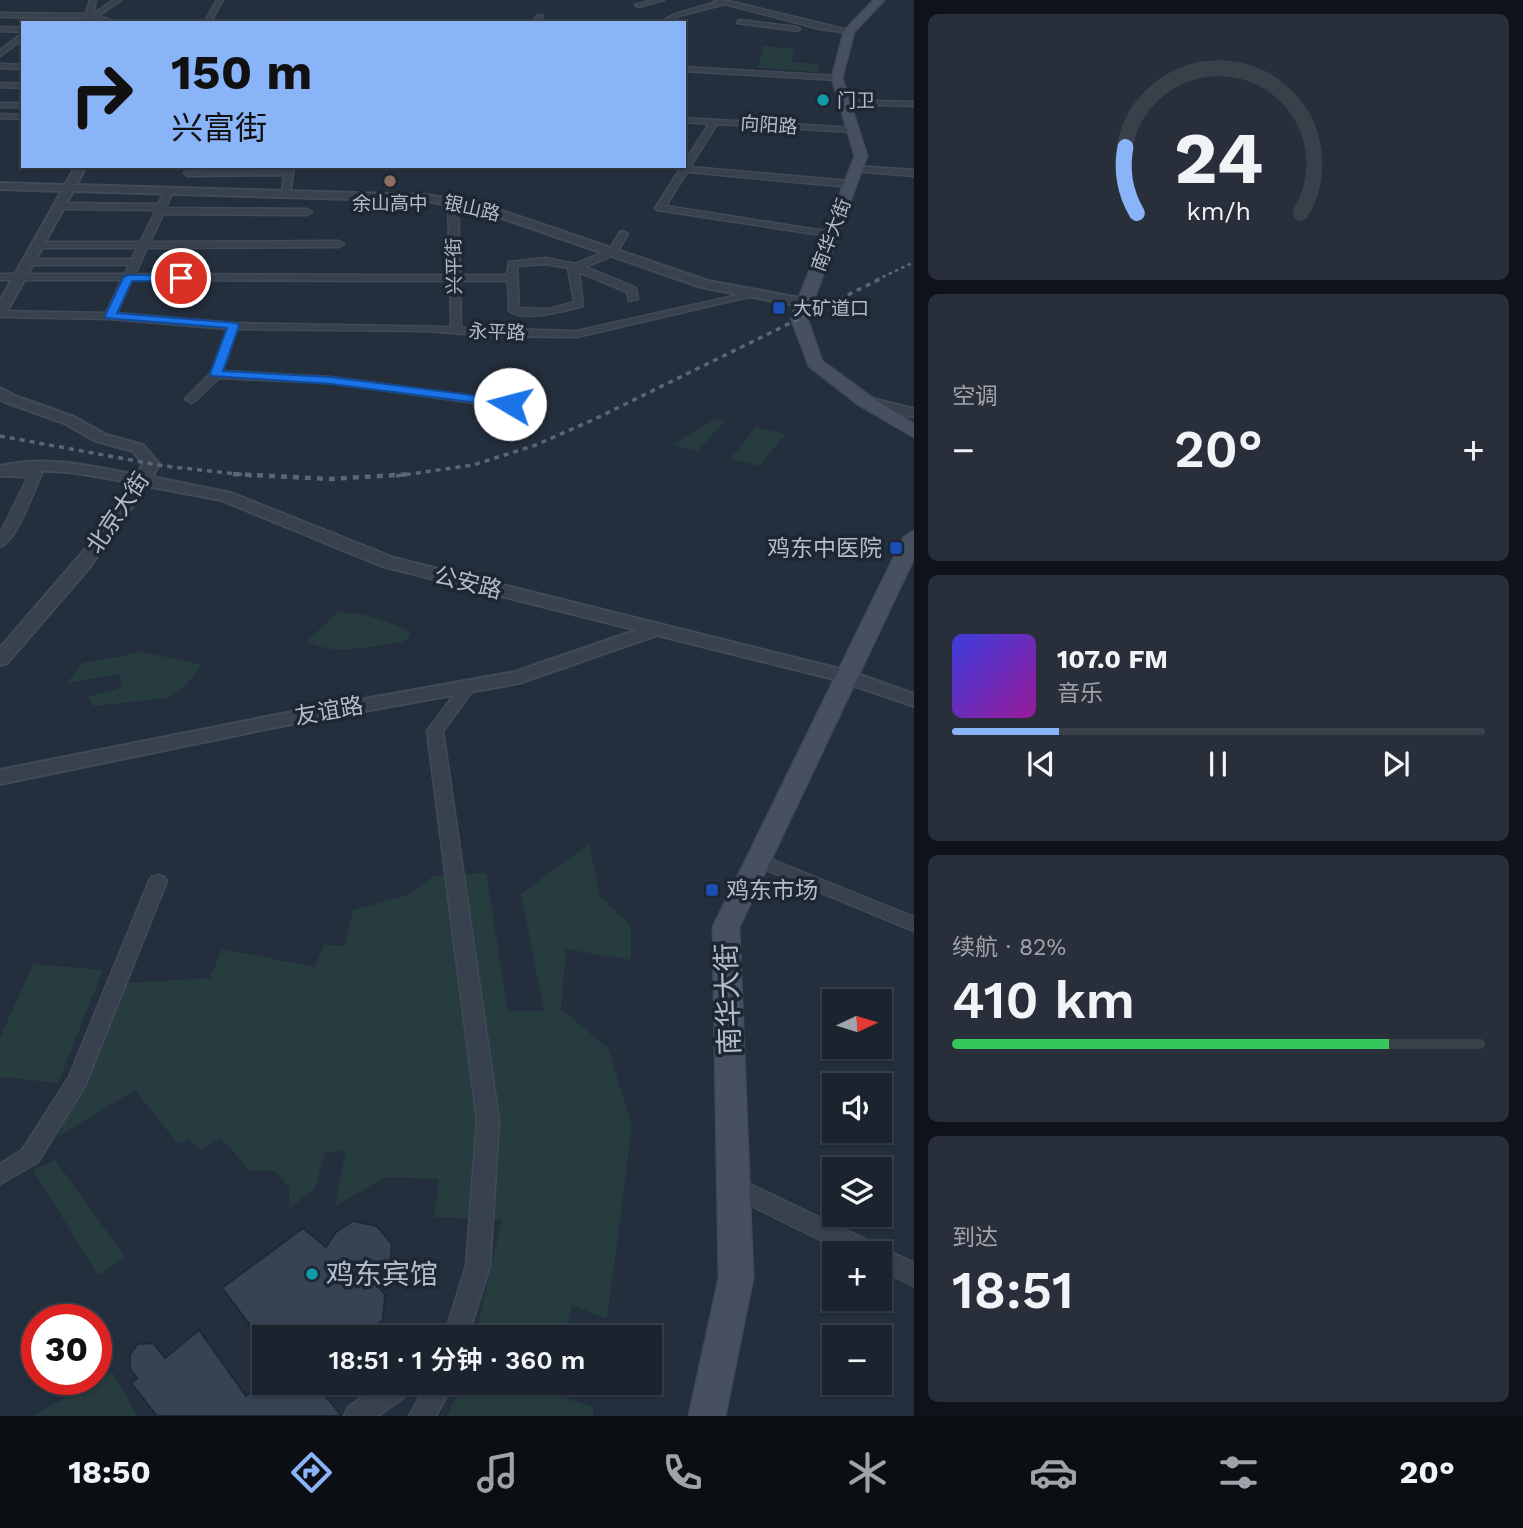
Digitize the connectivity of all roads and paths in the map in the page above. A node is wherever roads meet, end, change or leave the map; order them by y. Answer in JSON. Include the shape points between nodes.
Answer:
{"nodes":[{"id":1,"x":93,"y":0,"type":"edge"},
{"id":2,"x":118,"y":0,"type":"edge"},
{"id":3,"x":220,"y":0,"type":"edge"},
{"id":4,"x":662,"y":0,"type":"edge"},
{"id":5,"x":879,"y":0,"type":"edge"},
{"id":6,"x":721,"y":1,"type":"edge"},
{"id":7,"x":638,"y":5,"type":"dead end"},
{"id":8,"x":50,"y":7,"type":"dead end"},
{"id":9,"x":44,"y":14,"type":"junction"},
{"id":10,"x":0,"y":15,"type":"edge"},
{"id":11,"x":96,"y":17,"type":"junction"},
{"id":12,"x":39,"y":21,"type":"edge"},
{"id":13,"x":109,"y":21,"type":"edge"},
{"id":14,"x":208,"y":21,"type":"edge"},
{"id":15,"x":665,"y":21,"type":"edge"},
{"id":16,"x":739,"y":22,"type":"dead end"},
{"id":17,"x":820,"y":27,"type":"junction"},
{"id":18,"x":0,"y":29,"type":"edge"},
{"id":19,"x":849,"y":31,"type":"junction"},
{"id":20,"x":21,"y":35,"type":"edge"},
{"id":21,"x":21,"y":35,"type":"edge"},
{"id":22,"x":21,"y":36,"type":"edge"},
{"id":23,"x":0,"y":37,"type":"edge"},
{"id":24,"x":0,"y":55,"type":"edge"},
{"id":25,"x":11,"y":56,"type":"dead end"},
{"id":26,"x":0,"y":66,"type":"edge"},
{"id":27,"x":21,"y":67,"type":"edge"},
{"id":28,"x":686,"y":69,"type":"edge"},
{"id":29,"x":0,"y":75,"type":"edge"},
{"id":30,"x":21,"y":76,"type":"edge"},
{"id":31,"x":837,"y":78,"type":"junction"},
{"id":32,"x":0,"y":85,"type":"edge"},
{"id":33,"x":21,"y":86,"type":"edge"},
{"id":34,"x":0,"y":95,"type":"edge"},
{"id":35,"x":21,"y":95,"type":"edge"},
{"id":36,"x":844,"y":102,"type":"junction"},
{"id":37,"x":914,"y":104,"type":"edge"},
{"id":38,"x":0,"y":105,"type":"edge"},
{"id":39,"x":21,"y":105,"type":"edge"},
{"id":40,"x":0,"y":116,"type":"edge"},
{"id":41,"x":21,"y":117,"type":"edge"},
{"id":42,"x":686,"y":120,"type":"edge"},
{"id":43,"x":714,"y":121,"type":"junction"},
{"id":44,"x":853,"y":130,"type":"junction"},
{"id":45,"x":686,"y":166,"type":"edge"},
{"id":46,"x":80,"y":168,"type":"edge"},
{"id":47,"x":290,"y":169,"type":"edge"},
{"id":48,"x":684,"y":169,"type":"joint"},
{"id":49,"x":856,"y":169,"type":"junction"},
{"id":50,"x":188,"y":173,"type":"dead end"},
{"id":51,"x":914,"y":173,"type":"edge"},
{"id":52,"x":850,"y":184,"type":"junction"},
{"id":53,"x":0,"y":186,"type":"edge"},
{"id":54,"x":68,"y":188,"type":"junction"},
{"id":55,"x":169,"y":191,"type":"junction"},
{"id":56,"x":286,"y":194,"type":"junction"},
{"id":57,"x":453,"y":202,"type":"junction"},
{"id":58,"x":58,"y":206,"type":"junction"},
{"id":59,"x":160,"y":209,"type":"junction"},
{"id":60,"x":307,"y":212,"type":"dead end"},
{"id":61,"x":623,"y":234,"type":"dead end"},
{"id":62,"x":831,"y":234,"type":"junction"},
{"id":63,"x":339,"y":244,"type":"dead end"},
{"id":64,"x":36,"y":245,"type":"junction"},
{"id":65,"x":144,"y":245,"type":"junction"},
{"id":66,"x":613,"y":252,"type":"junction"},
{"id":67,"x":27,"y":262,"type":"junction"},
{"id":68,"x":135,"y":262,"type":"junction"},
{"id":69,"x":575,"y":268,"type":"junction"},
{"id":70,"x":20,"y":276,"type":"junction"},
{"id":71,"x":0,"y":277,"type":"edge"},
{"id":72,"x":128,"y":278,"type":"junction"},
{"id":73,"x":513,"y":278,"type":"junction"},
{"id":74,"x":454,"y":279,"type":"junction"},
{"id":75,"x":756,"y":294,"type":"junction"},
{"id":76,"x":633,"y":299,"type":"dead end"},
{"id":77,"x":805,"y":303,"type":"junction"},
{"id":78,"x":0,"y":314,"type":"edge"},
{"id":79,"x":110,"y":316,"type":"junction"},
{"id":80,"x":233,"y":326,"type":"junction"},
{"id":81,"x":456,"y":331,"type":"junction"},
{"id":82,"x":216,"y":374,"type":"junction"},
{"id":83,"x":0,"y":392,"type":"edge"},
{"id":84,"x":191,"y":399,"type":"dead end"},
{"id":85,"x":865,"y":401,"type":"junction"},
{"id":86,"x":510,"y":404,"type":"dead end"},
{"id":87,"x":914,"y":413,"type":"edge"},
{"id":88,"x":914,"y":432,"type":"edge"},
{"id":89,"x":24,"y":465,"type":"joint"},
{"id":90,"x":0,"y":471,"type":"edge"},
{"id":91,"x":143,"y":481,"type":"junction"},
{"id":92,"x":914,"y":538,"type":"edge"},
{"id":93,"x":0,"y":543,"type":"edge"},
{"id":94,"x":654,"y":630,"type":"junction"},
{"id":95,"x":3,"y":650,"type":"edge"},
{"id":96,"x":845,"y":676,"type":"junction"},
{"id":97,"x":468,"y":686,"type":"junction"},
{"id":98,"x":914,"y":700,"type":"edge"},
{"id":99,"x":0,"y":777,"type":"edge"},
{"id":100,"x":758,"y":860,"type":"junction"},
{"id":101,"x":158,"y":881,"type":"dead end"},
{"id":102,"x":914,"y":924,"type":"edge"},
{"id":103,"x":0,"y":1175,"type":"edge"},
{"id":104,"x":733,"y":1186,"type":"junction"},
{"id":105,"x":845,"y":1241,"type":"edge"},
{"id":106,"x":892,"y":1264,"type":"edge"},
{"id":107,"x":914,"y":1275,"type":"edge"},
{"id":108,"x":460,"y":1325,"type":"edge"},
{"id":109,"x":387,"y":1395,"type":"edge"},
{"id":110,"x":434,"y":1395,"type":"edge"},
{"id":111,"x":357,"y":1416,"type":"edge"},
{"id":112,"x":422,"y":1416,"type":"edge"},
{"id":113,"x":707,"y":1416,"type":"edge"}],
"edges":[{"from":1,"to":11,"type":"street","via":[[88,13]]},
{"from":2,"to":11,"type":"street"},
{"from":3,"to":14,"type":"street"},
{"from":4,"to":7,"type":"street"},
{"from":5,"to":19,"type":"main road"},
{"from":6,"to":15,"type":"street"},
{"from":6,"to":17,"type":"street"},
{"from":8,"to":9,"type":"street"},
{"from":9,"to":10,"type":"street"},
{"from":9,"to":11,"type":"street"},
{"from":9,"to":12,"type":"street"},
{"from":11,"to":13,"type":"street"},
{"from":16,"to":17,"type":"street","via":[[795,29]]},
{"from":17,"to":19,"type":"street"},
{"from":18,"to":20,"type":"street"},
{"from":19,"to":31,"type":"main road"},
{"from":21,"to":23,"type":"street"},
{"from":22,"to":24,"type":"street"},
{"from":24,"to":25,"type":"street"},
{"from":26,"to":27,"type":"street"},
{"from":28,"to":31,"type":"street"},
{"from":29,"to":30,"type":"street"},
{"from":31,"to":36,"type":"main road","name":"南华大街"},
{"from":32,"to":33,"type":"street"},
{"from":34,"to":35,"type":"street"},
{"from":36,"to":37,"type":"street"},
{"from":36,"to":44,"type":"main road","name":"南华大街"},
{"from":38,"to":39,"type":"street"},
{"from":40,"to":41,"type":"street"},
{"from":42,"to":43,"type":"street","name":"向阳路"},
{"from":43,"to":44,"type":"street","name":"向阳路"},
{"from":43,"to":45,"type":"street"},
{"from":44,"to":49,"type":"main road","name":"南华大街","via":[[861,156]]},
{"from":46,"to":54,"type":"street"},
{"from":47,"to":50,"type":"street"},
{"from":47,"to":56,"type":"street"},
{"from":48,"to":52,"type":"street"},
{"from":48,"to":62,"type":"street","via":[[660,208]]},
{"from":49,"to":51,"type":"street"},
{"from":49,"to":52,"type":"main road","name":"南华大街"},
{"from":52,"to":62,"type":"main road","name":"南华大街"},
{"from":53,"to":54,"type":"street","name":"银山路"},
{"from":54,"to":55,"type":"street","name":"银山路"},
{"from":54,"to":58,"type":"street"},
{"from":55,"to":56,"type":"street","name":"银山路"},
{"from":55,"to":59,"type":"street"},
{"from":56,"to":57,"type":"street","name":"银山路"},
{"from":57,"to":66,"type":"street","name":"银山路","via":[[478,206]]},
{"from":57,"to":74,"type":"street","name":"兴平街"},
{"from":58,"to":59,"type":"street"},
{"from":58,"to":64,"type":"street"},
{"from":59,"to":60,"type":"street"},
{"from":59,"to":65,"type":"street"},
{"from":61,"to":66,"type":"street"},
{"from":62,"to":77,"type":"main road","name":"南华大街"},
{"from":63,"to":65,"type":"street"},
{"from":64,"to":65,"type":"street"},
{"from":64,"to":67,"type":"street"},
{"from":65,"to":68,"type":"street"},
{"from":66,"to":69,"type":"street"},
{"from":66,"to":75,"type":"street","name":"银山路","via":[[705,284]]},
{"from":67,"to":68,"type":"street"},
{"from":67,"to":70,"type":"street"},
{"from":68,"to":72,"type":"street"},
{"from":69,"to":73,"type":"street","via":[[556,262],[512,264]]},
{"from":69,"to":73,"type":"street","via":[[579,304],[549,312],[513,311]]},
{"from":69,"to":76,"type":"street","via":[[632,290]]},
{"from":70,"to":71,"type":"street"},
{"from":70,"to":72,"type":"street"},
{"from":70,"to":78,"type":"street"},
{"from":72,"to":74,"type":"street"},
{"from":72,"to":79,"type":"street"},
{"from":73,"to":74,"type":"street"},
{"from":74,"to":81,"type":"street","name":"兴平街"},
{"from":75,"to":77,"type":"street","name":"银山路"},
{"from":75,"to":81,"type":"street","name":"永平路","via":[[577,334]]},
{"from":77,"to":85,"type":"main road","name":"南华大街","via":[[799,318],[815,363]]},
{"from":78,"to":79,"type":"street","name":"永平路"},
{"from":79,"to":80,"type":"street","name":"永平路"},
{"from":80,"to":81,"type":"street","name":"永平路"},
{"from":80,"to":82,"type":"street"},
{"from":82,"to":84,"type":"street"},
{"from":82,"to":86,"type":"street","via":[[331,380]]},
{"from":83,"to":91,"type":"street","name":"北京大街","via":[[101,438],[138,448],[151,464]]},
{"from":85,"to":87,"type":"street"},
{"from":85,"to":88,"type":"main road","name":"南华大街"},
{"from":89,"to":90,"type":"street"},
{"from":89,"to":91,"type":"street","name":"公安路","via":[[72,467]]},
{"from":90,"to":93,"type":"street","via":[[36,473]]},
{"from":91,"to":94,"type":"street","name":"公安路","via":[[225,496],[388,562]]},
{"from":91,"to":95,"type":"street","name":"北京大街","via":[[85,562]]},
{"from":92,"to":96,"type":"main road","name":"南华大街"},
{"from":94,"to":96,"type":"street","name":"公安路"},
{"from":94,"to":97,"type":"street","name":"友谊路","via":[[519,677]]},
{"from":96,"to":98,"type":"street","name":"公安路"},
{"from":96,"to":100,"type":"main road","name":"南华大街"},
{"from":97,"to":99,"type":"street","name":"友谊路"},
{"from":97,"to":108,"type":"street","via":[[435,731],[488,1121],[478,1266]]},
{"from":100,"to":102,"type":"street"},
{"from":100,"to":104,"type":"main road","name":"南华大街","via":[[726,927]]},
{"from":101,"to":103,"type":"street","via":[[78,1080],[30,1156]]},
{"from":104,"to":105,"type":"street"},
{"from":104,"to":113,"type":"main road","name":"南华大街","via":[[736,1278]]},
{"from":106,"to":107,"type":"street"},
{"from":109,"to":111,"type":"street"},
{"from":110,"to":112,"type":"street"}]}
